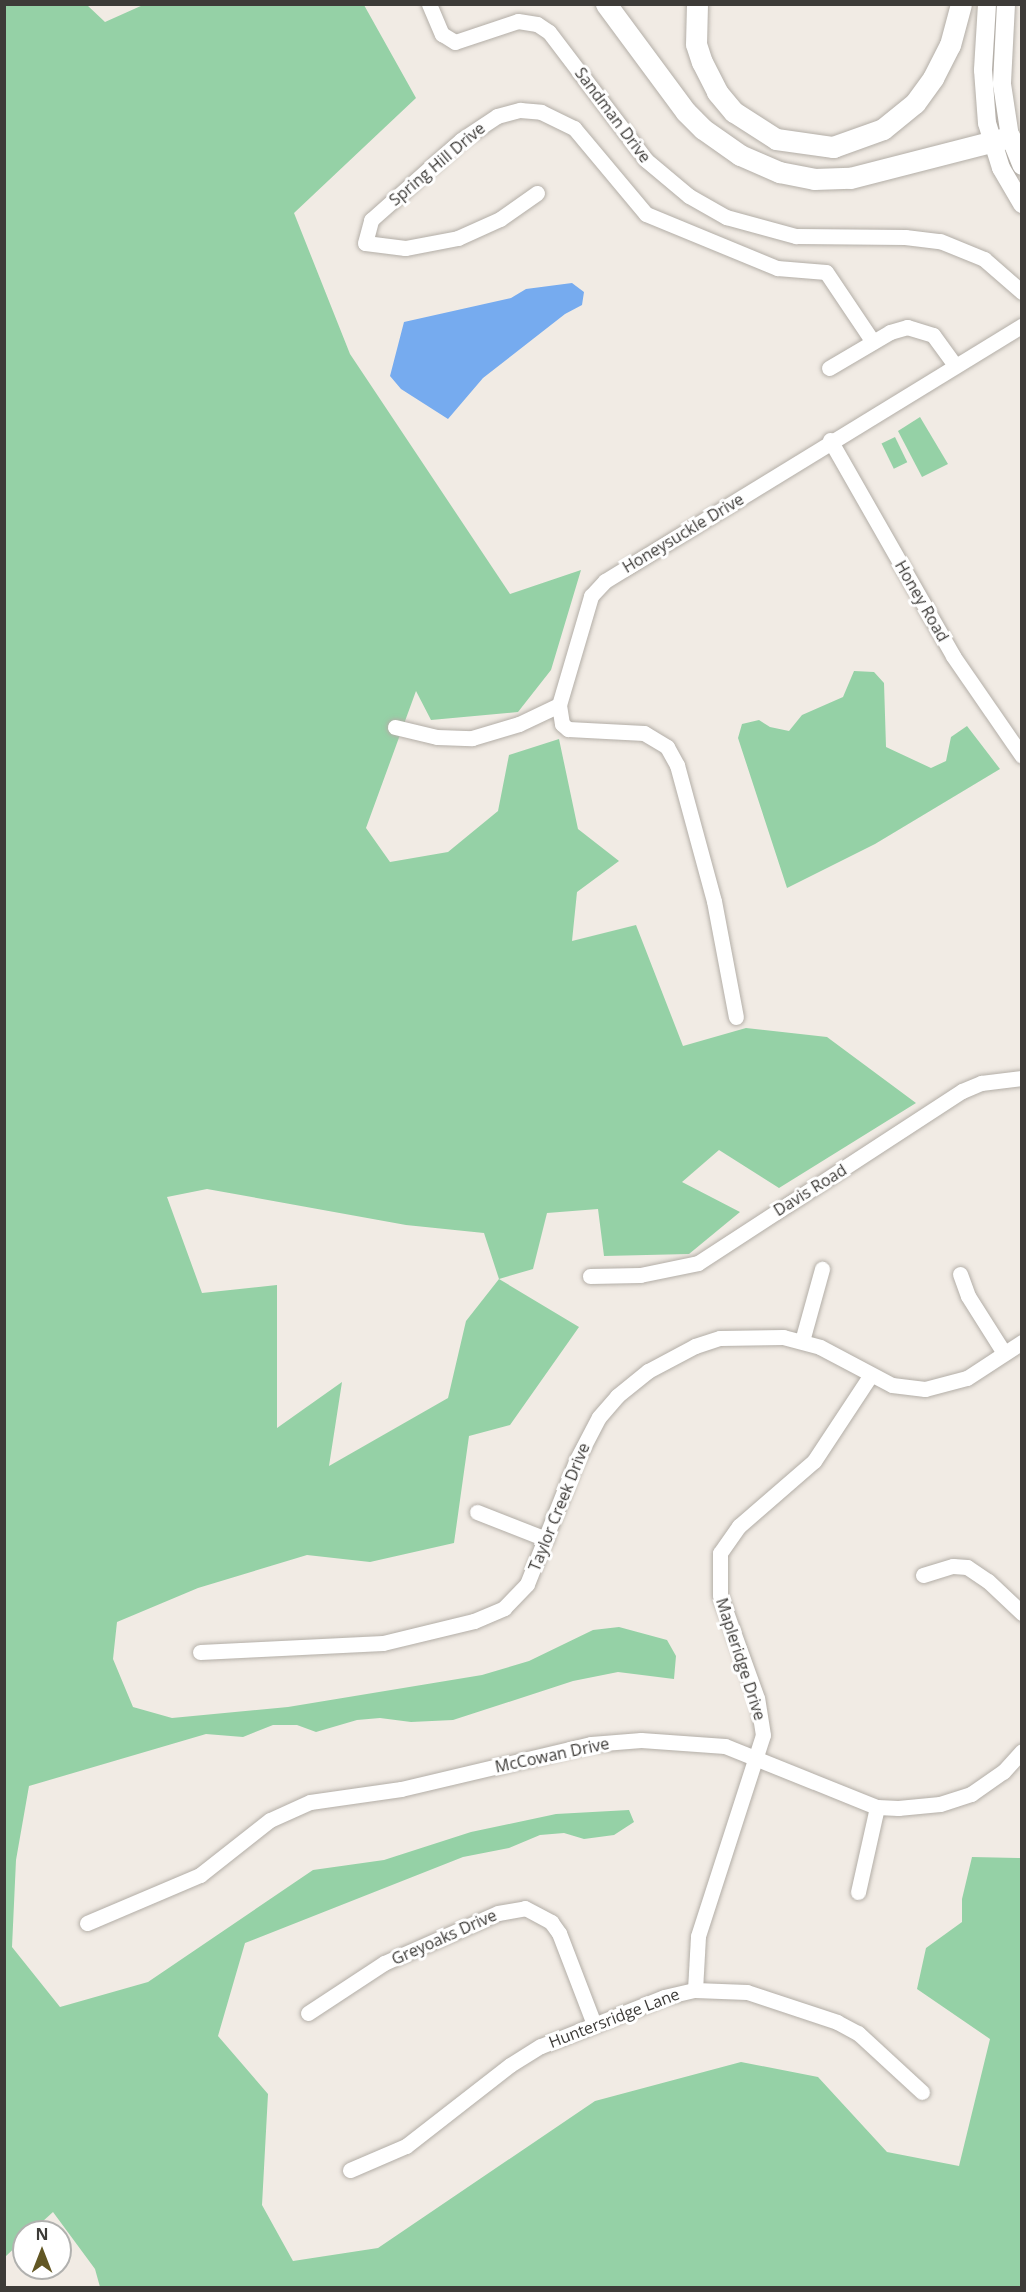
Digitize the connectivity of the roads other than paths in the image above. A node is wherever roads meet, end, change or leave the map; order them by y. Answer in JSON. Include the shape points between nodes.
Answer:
{"nodes":[{"id":1,"x":429,"y":4,"type":"edge"},
{"id":2,"x":606,"y":4,"type":"edge"},
{"id":3,"x":697,"y":4,"type":"edge"},
{"id":4,"x":961,"y":4,"type":"edge"},
{"id":5,"x":987,"y":4,"type":"edge"},
{"id":6,"x":1006,"y":4,"type":"edge"},
{"id":7,"x":1001,"y":139,"type":"junction"},
{"id":8,"x":1022,"y":166,"type":"edge"},
{"id":9,"x":537,"y":193,"type":"dead end"},
{"id":10,"x":1022,"y":204,"type":"edge"},
{"id":11,"x":1022,"y":292,"type":"edge"},
{"id":12,"x":1022,"y":325,"type":"edge"},
{"id":13,"x":873,"y":342,"type":"junction"},
{"id":14,"x":955,"y":365,"type":"junction"},
{"id":15,"x":829,"y":368,"type":"dead end"},
{"id":16,"x":830,"y":440,"type":"junction"},
{"id":17,"x":559,"y":705,"type":"junction"},
{"id":18,"x":395,"y":727,"type":"dead end"},
{"id":19,"x":1022,"y":756,"type":"edge"},
{"id":20,"x":736,"y":1017,"type":"dead end"},
{"id":21,"x":1022,"y":1078,"type":"edge"},
{"id":22,"x":822,"y":1269,"type":"dead end"},
{"id":23,"x":960,"y":1274,"type":"dead end"},
{"id":24,"x":590,"y":1276,"type":"dead end"},
{"id":25,"x":802,"y":1341,"type":"junction"},
{"id":26,"x":1022,"y":1342,"type":"edge"},
{"id":27,"x":1004,"y":1353,"type":"junction"},
{"id":28,"x":870,"y":1376,"type":"junction"},
{"id":29,"x":477,"y":1512,"type":"dead end"},
{"id":30,"x":546,"y":1539,"type":"junction"},
{"id":31,"x":923,"y":1575,"type":"dead end"},
{"id":32,"x":1022,"y":1613,"type":"edge"},
{"id":33,"x":200,"y":1652,"type":"dead end"},
{"id":34,"x":1022,"y":1751,"type":"edge"},
{"id":35,"x":758,"y":1756,"type":"junction"},
{"id":36,"x":877,"y":1807,"type":"junction"},
{"id":37,"x":858,"y":1892,"type":"dead end"},
{"id":38,"x":87,"y":1923,"type":"dead end"},
{"id":39,"x":695,"y":1990,"type":"junction"},
{"id":40,"x":308,"y":2013,"type":"dead end"},
{"id":41,"x":594,"y":2024,"type":"junction"},
{"id":42,"x":922,"y":2092,"type":"dead end"},
{"id":43,"x":350,"y":2169,"type":"dead end"}],
"edges":[{"from":1,"to":11,"type":"street","name":"Sandman Drive","via":[[442,34],[455,42],[518,21],[537,24],[549,32],[646,160],[689,196],[726,217],[796,236],[940,241],[984,259]]},
{"from":2,"to":7,"type":"highway","via":[[670,91],[704,129],[740,155],[779,172],[814,179],[850,178]]},
{"from":3,"to":4,"type":"highway","via":[[696,44],[702,62],[717,92],[734,112],[776,139],[833,147],[883,129],[915,103],[950,45]]},
{"from":5,"to":7,"type":"main road","via":[[983,70]]},
{"from":6,"to":7,"type":"main road"},
{"from":7,"to":8,"type":"main road"},
{"from":7,"to":10,"type":"main road","via":[[1009,186]]},
{"from":9,"to":13,"type":"street","name":"Spring Hill Drive","via":[[500,219],[458,237],[405,248],[365,243],[371,220],[461,140],[497,116],[520,110],[541,112],[574,128],[646,214],[777,268],[826,272]]},
{"from":12,"to":14,"type":"street","name":"Honeysuckle Drive"},
{"from":13,"to":14,"type":"street","via":[[899,328],[917,328],[933,335]]},
{"from":13,"to":15,"type":"street"},
{"from":14,"to":16,"type":"street","name":"Honeysuckle Drive"},
{"from":16,"to":17,"type":"street","name":"Honeysuckle Drive","via":[[600,585],[591,596]]},
{"from":16,"to":19,"type":"street","name":"Honey Road","via":[[953,656]]},
{"from":17,"to":18,"type":"street","via":[[519,724],[472,738]]},
{"from":17,"to":20,"type":"street","via":[[560,718],[568,729],[644,733],[667,747],[677,765],[714,901]]},
{"from":21,"to":24,"type":"street","name":"Davis Road","via":[[981,1083],[962,1091],[698,1263],[640,1275]]},
{"from":22,"to":25,"type":"street"},
{"from":23,"to":27,"type":"street","via":[[968,1296]]},
{"from":25,"to":28,"type":"street","name":"Taylor Creek Drive"},
{"from":25,"to":30,"type":"street","name":"Taylor Creek Drive","via":[[753,1336],[706,1342],[648,1371],[626,1388],[592,1428]]},
{"from":26,"to":27,"type":"street","name":"Taylor Creek Drive"},
{"from":27,"to":28,"type":"street","name":"Taylor Creek Drive","via":[[967,1378],[943,1386],[904,1388]]},
{"from":28,"to":35,"type":"street","name":"Mapleridge Drive","via":[[822,1453],[739,1526],[720,1553],[720,1595],[761,1713],[763,1735]]},
{"from":29,"to":30,"type":"street"},
{"from":30,"to":33,"type":"street","name":"Taylor Creek Drive","via":[[527,1584],[494,1614],[474,1621],[383,1643],[344,1648]]},
{"from":31,"to":32,"type":"street","via":[[953,1566],[967,1567]]},
{"from":34,"to":36,"type":"street","name":"McCowan Drive","via":[[988,1784],[952,1802],[921,1808]]},
{"from":35,"to":36,"type":"street","name":"McCowan Drive"},
{"from":35,"to":38,"type":"street","name":"McCowan Drive","via":[[704,1743],[606,1742],[401,1790],[310,1802],[270,1820],[200,1875]]},
{"from":35,"to":39,"type":"street","name":"Mapleridge Drive","via":[[698,1936]]},
{"from":36,"to":37,"type":"street"},
{"from":39,"to":41,"type":"street","name":"Huntersridge Lane"},
{"from":39,"to":42,"type":"street","name":"Huntersridge Lane","via":[[747,1992],[837,2022],[858,2033]]},
{"from":40,"to":41,"type":"street","name":"Greyoaks Drive","via":[[384,1963],[498,1913],[525,1908],[551,1922],[559,1933]]},
{"from":41,"to":43,"type":"street","name":"Huntersridge Lane","via":[[525,2055],[405,2146]]}]}
